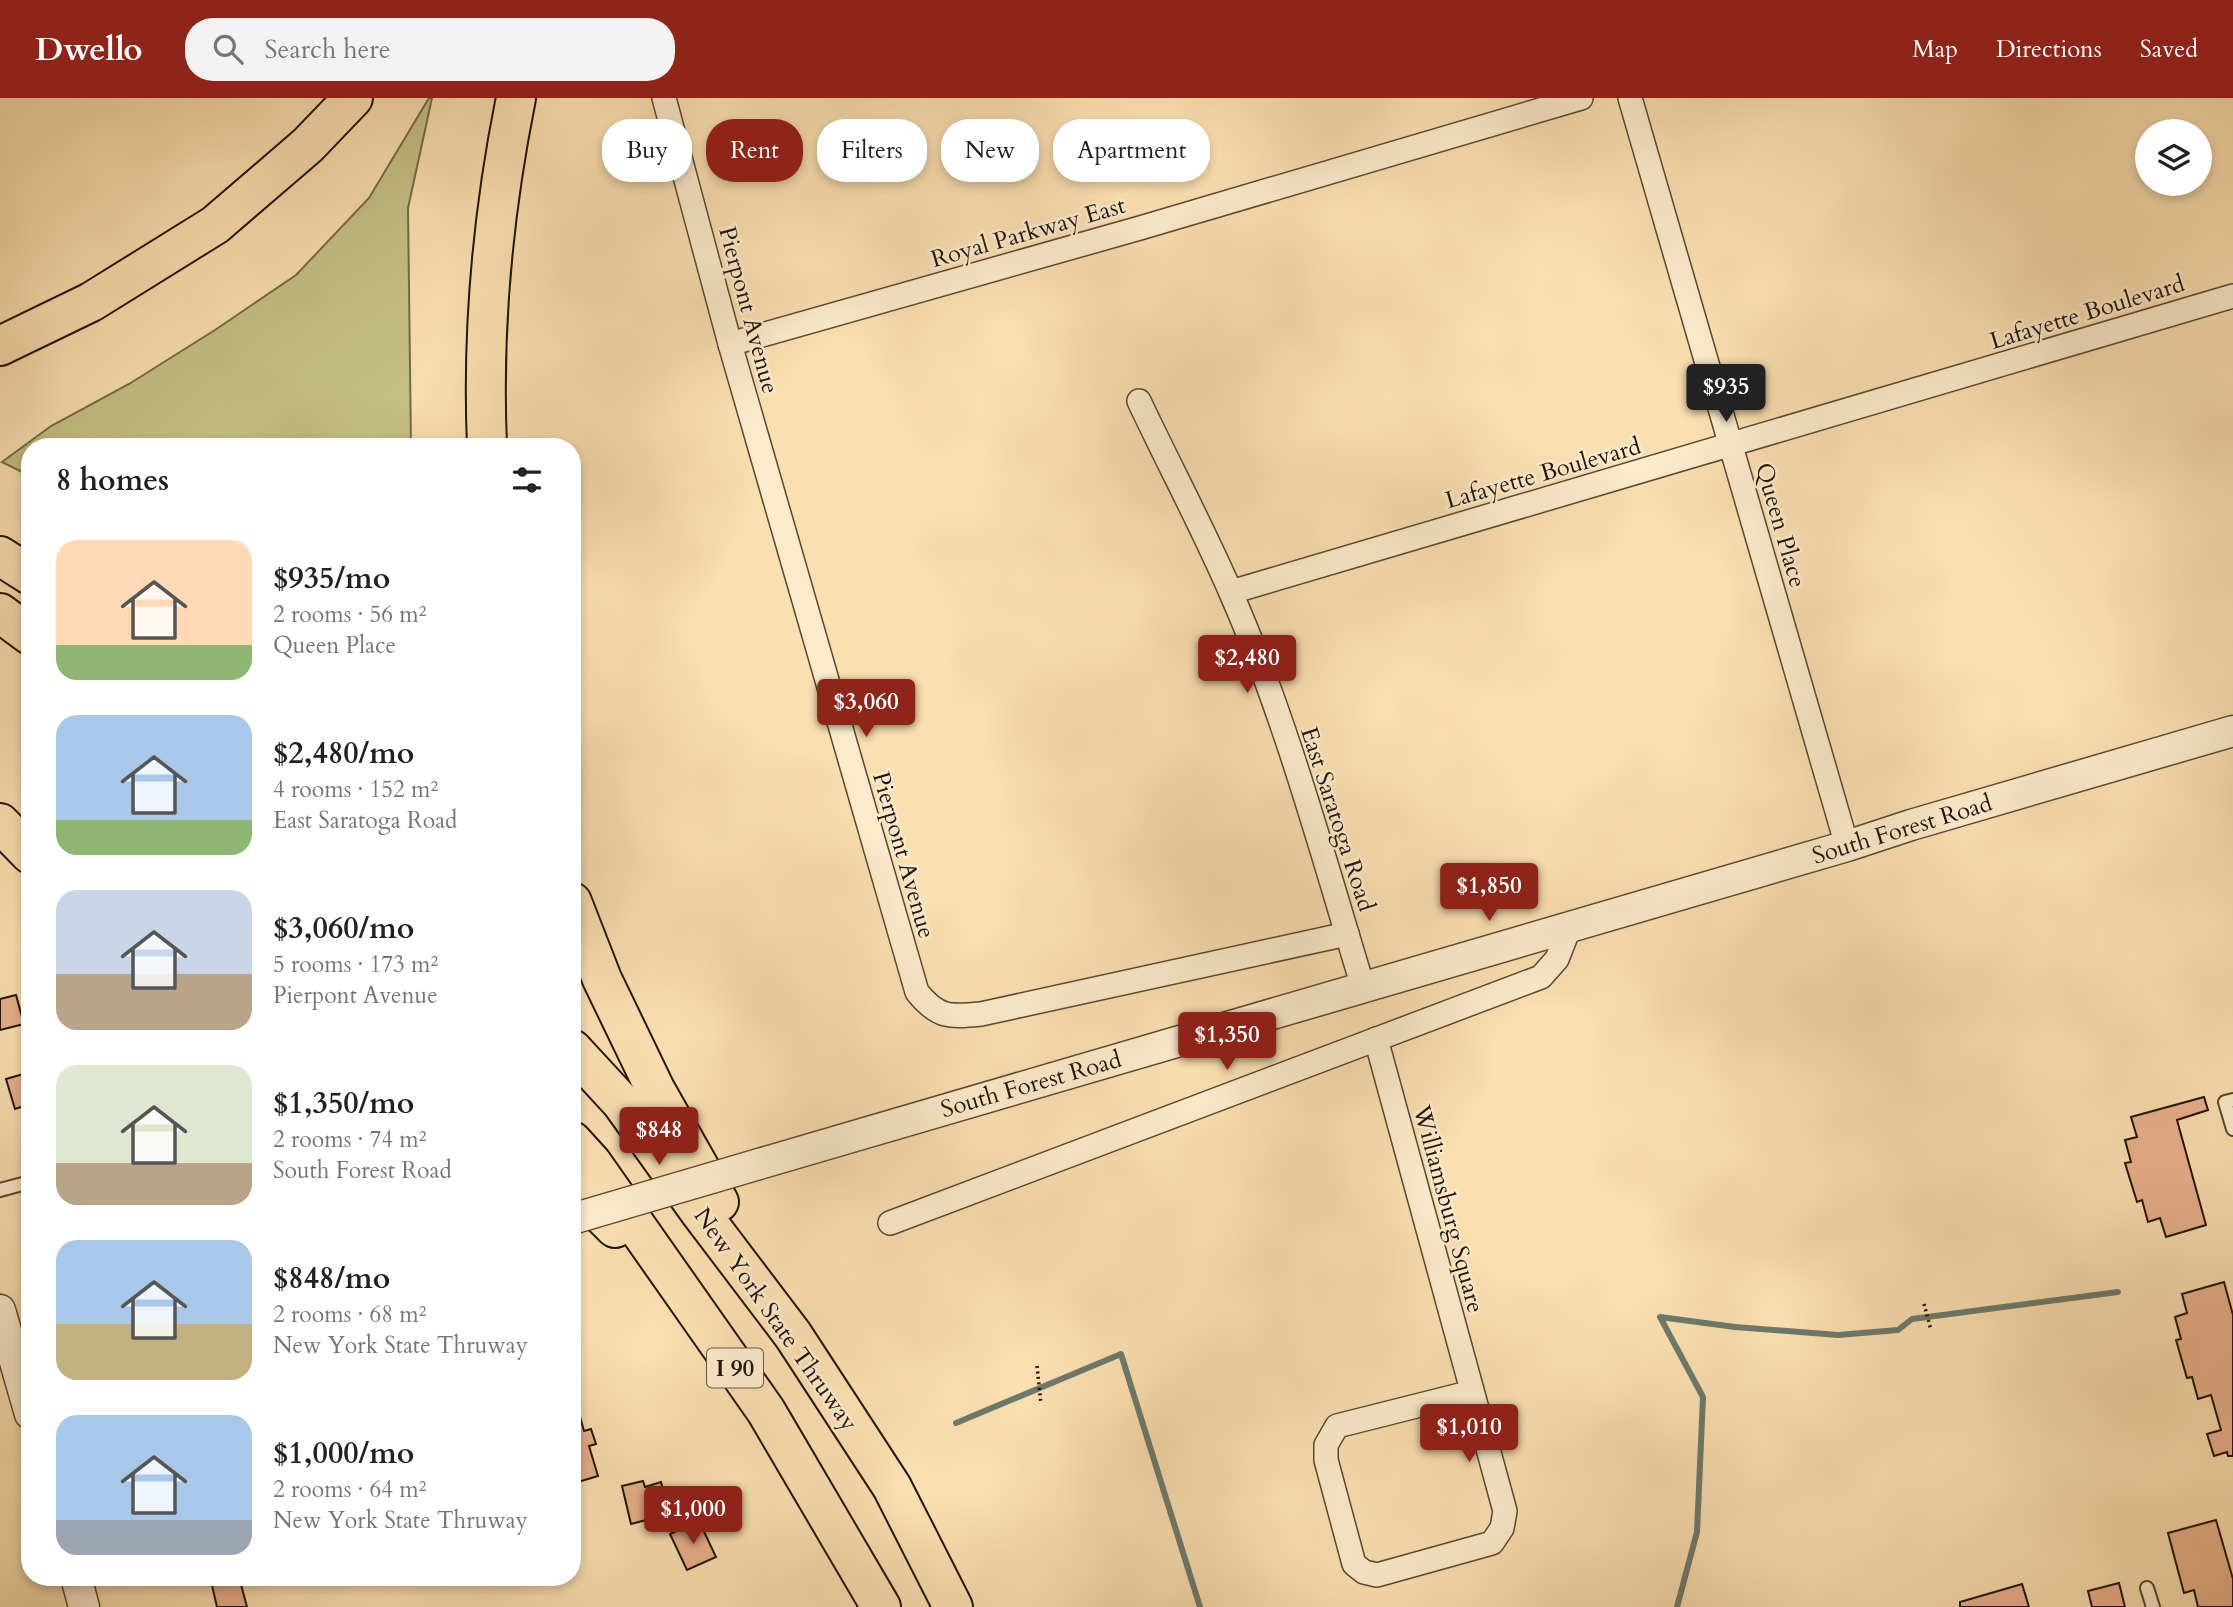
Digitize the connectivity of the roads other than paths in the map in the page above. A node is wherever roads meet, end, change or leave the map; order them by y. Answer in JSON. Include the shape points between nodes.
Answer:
{"nodes":[{"id":1,"x":353,"y":98,"type":"edge"},
{"id":2,"x":516,"y":98,"type":"edge"},
{"id":3,"x":664,"y":98,"type":"edge"},
{"id":4,"x":1581,"y":98,"type":"edge"},
{"id":5,"x":1630,"y":98,"type":"edge"},
{"id":6,"x":2233,"y":296,"type":"edge"},
{"id":7,"x":730,"y":344,"type":"junction"},
{"id":8,"x":0,"y":346,"type":"edge"},
{"id":9,"x":1139,"y":401,"type":"dead end"},
{"id":10,"x":487,"y":438,"type":"edge"},
{"id":11,"x":1731,"y":445,"type":"junction"},
{"id":12,"x":0,"y":556,"type":"edge"},
{"id":13,"x":21,"y":570,"type":"edge"},
{"id":14,"x":1231,"y":592,"type":"junction"},
{"id":15,"x":0,"y":613,"type":"edge"},
{"id":16,"x":21,"y":628,"type":"edge"},
{"id":17,"x":2233,"y":731,"type":"edge"},
{"id":18,"x":0,"y":823,"type":"edge"},
{"id":19,"x":21,"y":845,"type":"edge"},
{"id":20,"x":1847,"y":846,"type":"junction"},
{"id":21,"x":581,"y":925,"type":"edge"},
{"id":22,"x":1570,"y":926,"type":"junction"},
{"id":23,"x":1347,"y":934,"type":"junction"},
{"id":24,"x":1363,"y":987,"type":"junction"},
{"id":25,"x":1376,"y":1039,"type":"junction"},
{"id":26,"x":581,"y":1059,"type":"edge"},
{"id":27,"x":2233,"y":1100,"type":"edge"},
{"id":28,"x":2233,"y":1129,"type":"edge"},
{"id":29,"x":581,"y":1151,"type":"edge"},
{"id":30,"x":21,"y":1185,"type":"edge"},
{"id":31,"x":0,"y":1191,"type":"edge"},
{"id":32,"x":581,"y":1194,"type":"edge"},
{"id":33,"x":581,"y":1216,"type":"edge"},
{"id":34,"x":890,"y":1223,"type":"dead end"},
{"id":35,"x":682,"y":1294,"type":"junction"},
{"id":36,"x":0,"y":1310,"type":"edge"},
{"id":37,"x":793,"y":1335,"type":"junction"},
{"id":38,"x":16,"y":1380,"type":"edge"},
{"id":39,"x":1472,"y":1392,"type":"junction"},
{"id":40,"x":79,"y":1586,"type":"edge"},
{"id":41,"x":2147,"y":1588,"type":"dead end"},
{"id":42,"x":85,"y":1607,"type":"edge"},
{"id":43,"x":881,"y":1607,"type":"edge"},
{"id":44,"x":953,"y":1607,"type":"edge"},
{"id":45,"x":2153,"y":1607,"type":"edge"}],
"edges":[{"from":1,"to":8,"type":"highway","via":[[308,145],[215,225],[91,302]]},
{"from":2,"to":10,"type":"highway","via":[[491,264],[484,393]]},
{"from":3,"to":7,"type":"street","name":"Pierpont Avenue"},
{"from":4,"to":7,"type":"street","name":"Royal Parkway East"},
{"from":5,"to":11,"type":"street","name":"Queen Place"},
{"from":6,"to":11,"type":"street","name":"Lafayette Boulevard"},
{"from":7,"to":23,"type":"street","name":"Pierpont Avenue","via":[[908,965],[917,992],[930,1008],[953,1016],[981,1014]]},
{"from":9,"to":14,"type":"street","name":"East Saratoga Road"},
{"from":11,"to":14,"type":"street","name":"Lafayette Boulevard"},
{"from":11,"to":20,"type":"street","name":"Queen Place"},
{"from":12,"to":13,"type":"highway"},
{"from":14,"to":23,"type":"street","name":"East Saratoga Road","via":[[1302,787]]},
{"from":15,"to":16,"type":"highway"},
{"from":17,"to":20,"type":"street","name":"South Forest Road"},
{"from":18,"to":19,"type":"highway"},
{"from":20,"to":22,"type":"street","name":"South Forest Road"},
{"from":21,"to":37,"type":"highway","via":[[655,1089]]},
{"from":22,"to":24,"type":"street","name":"South Forest Road"},
{"from":22,"to":25,"type":"street","via":[[1558,959],[1541,977]]},
{"from":23,"to":24,"type":"street","name":"East Saratoga Road"},
{"from":24,"to":33,"type":"street","name":"South Forest Road","bridge":true},
{"from":25,"to":34,"type":"street"},
{"from":25,"to":39,"type":"street","name":"Williamsburg Square"},
{"from":26,"to":37,"type":"highway","name":"New York State Thruway","number":"I 90","via":[[621,1102]]},
{"from":27,"to":28,"type":"lane","via":[[2225,1102]]},
{"from":29,"to":35,"type":"highway","number":"I 90"},
{"from":30,"to":31,"type":"lane"},
{"from":32,"to":35,"type":"highway"},
{"from":35,"to":43,"type":"highway","number":"I 90","via":[[766,1411]]},
{"from":36,"to":38,"type":"street"},
{"from":37,"to":44,"type":"highway","name":"New York State Thruway","number":"I 90","via":[[892,1487]]},
{"from":39,"to":39,"type":"street","name":"Williamsburg Square","via":[[1505,1511],[1502,1528],[1492,1543],[1377,1574],[1364,1572],[1354,1564],[1326,1460],[1326,1445],[1337,1426]]},
{"from":40,"to":42,"type":"street"},
{"from":41,"to":45,"type":"lane"}]}
